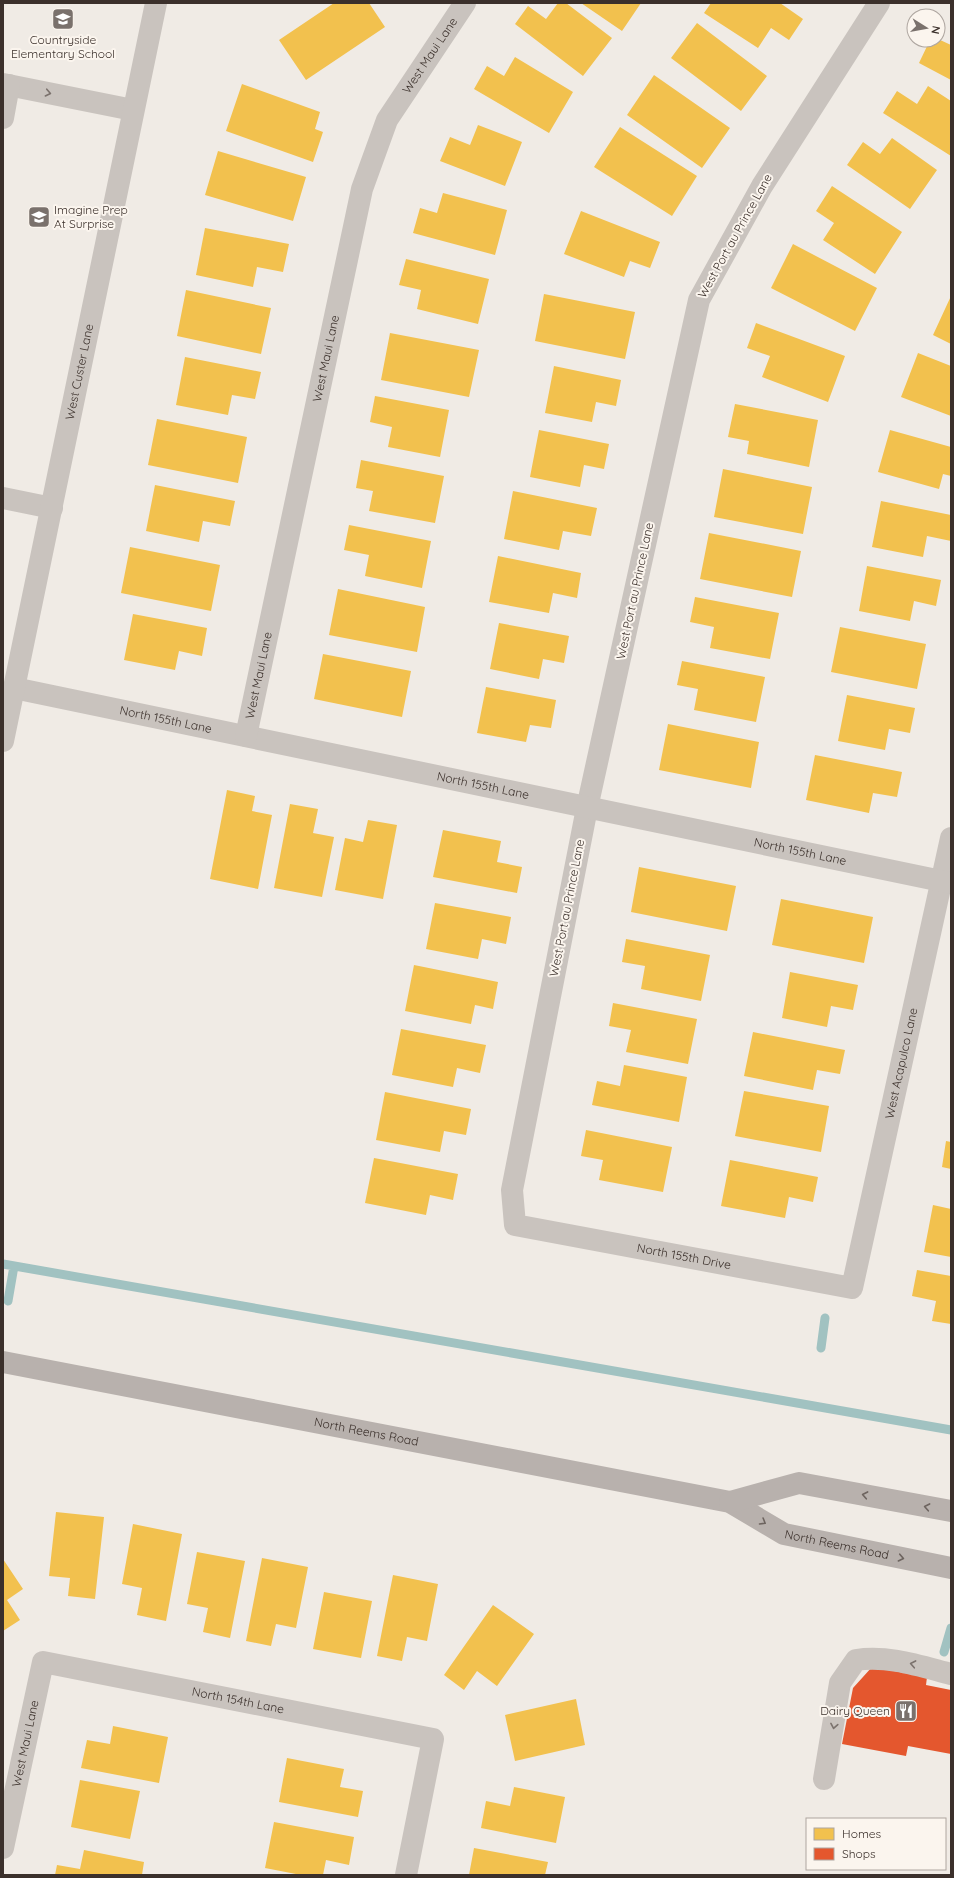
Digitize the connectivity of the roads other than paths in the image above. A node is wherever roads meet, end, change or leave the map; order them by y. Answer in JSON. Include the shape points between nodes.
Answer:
{"nodes":[{"id":1,"x":156,"y":3,"type":"edge"},
{"id":2,"x":465,"y":3,"type":"edge"},
{"id":3,"x":879,"y":3,"type":"edge"},
{"id":4,"x":6,"y":84,"type":"edge"},
{"id":5,"x":133,"y":110,"type":"junction"},
{"id":6,"x":3,"y":118,"type":"edge"},
{"id":7,"x":3,"y":498,"type":"edge"},
{"id":8,"x":52,"y":508,"type":"junction"},
{"id":9,"x":14,"y":688,"type":"junction"},
{"id":10,"x":246,"y":736,"type":"junction"},
{"id":11,"x":3,"y":741,"type":"edge"},
{"id":12,"x":587,"y":808,"type":"junction"},
{"id":13,"x":951,"y":838,"type":"edge"},
{"id":14,"x":946,"y":882,"type":"edge"},
{"id":15,"x":516,"y":1225,"type":"joint"},
{"id":16,"x":852,"y":1288,"type":"joint"},
{"id":17,"x":3,"y":1362,"type":"edge"},
{"id":18,"x":730,"y":1502,"type":"junction"},
{"id":19,"x":951,"y":1511,"type":"edge"},
{"id":20,"x":951,"y":1568,"type":"edge"},
{"id":21,"x":43,"y":1662,"type":"joint"},
{"id":22,"x":951,"y":1674,"type":"edge"},
{"id":23,"x":824,"y":1779,"type":"dead end"},
{"id":24,"x":3,"y":1848,"type":"edge"},
{"id":25,"x":406,"y":1875,"type":"edge"}],
"edges":[{"from":1,"to":5,"type":"street","name":"West Custer Lane"},
{"from":2,"to":10,"type":"street","name":"West Maui Lane","via":[[387,120],[362,189]]},
{"from":3,"to":12,"type":"street","name":"West Port au Prince Lane","via":[[762,186],[698,300]]},
{"from":4,"to":5,"type":"street","one_way":true},
{"from":4,"to":6,"type":"street"},
{"from":5,"to":8,"type":"street","name":"West Custer Lane"},
{"from":7,"to":8,"type":"street"},
{"from":8,"to":9,"type":"street","name":"West Custer Lane"},
{"from":9,"to":10,"type":"street","name":"North 155th Lane"},
{"from":9,"to":11,"type":"street","name":"West Custer Lane"},
{"from":10,"to":12,"type":"street","name":"North 155th Lane"},
{"from":12,"to":14,"type":"street","name":"North 155th Lane"},
{"from":12,"to":15,"type":"street","name":"West Port au Prince Lane","via":[[512,1190]]},
{"from":13,"to":14,"type":"street","name":"West Acapulco Lane"},
{"from":14,"to":16,"type":"street","name":"West Acapulco Lane"},
{"from":15,"to":16,"type":"street","name":"North 155th Drive"},
{"from":17,"to":18,"type":"main road","name":"North Reems Road"},
{"from":19,"to":18,"type":"main road","name":"North Reems Road","one_way":true,"via":[[799,1482]]},
{"from":18,"to":20,"type":"main road","name":"North Reems Road","one_way":true,"via":[[784,1534]]},
{"from":21,"to":24,"type":"street","name":"West Maui Lane"},
{"from":21,"to":25,"type":"street","name":"North 154th Lane","via":[[433,1738]]},
{"from":22,"to":23,"type":"street","one_way":true,"via":[[916,1664],[873,1658],[856,1660],[840,1683]]}]}
